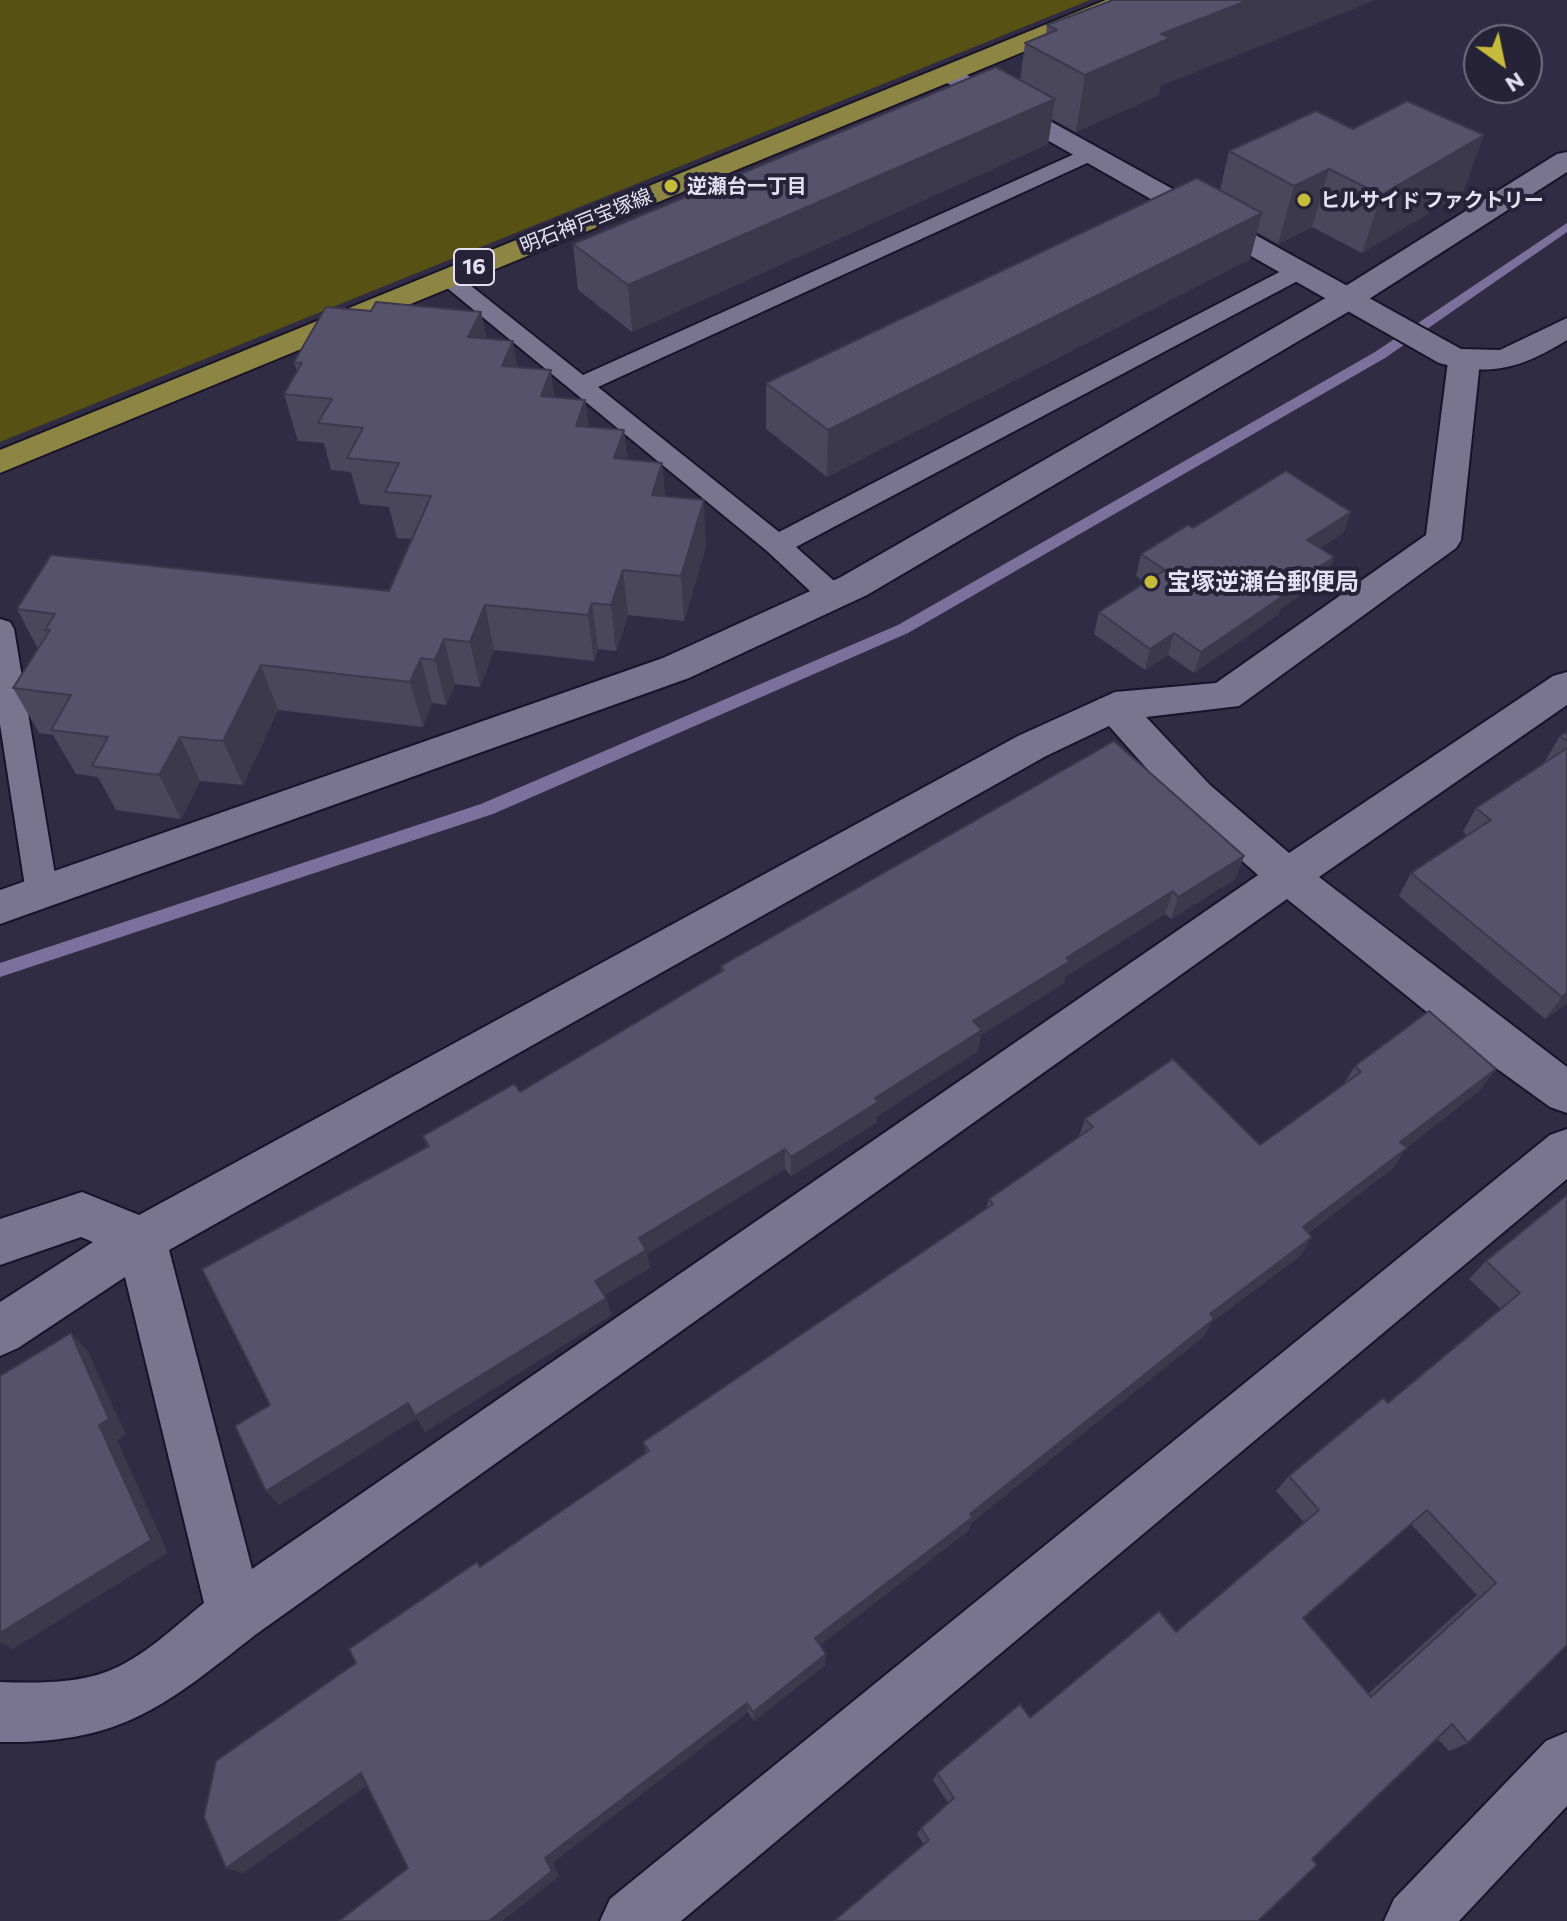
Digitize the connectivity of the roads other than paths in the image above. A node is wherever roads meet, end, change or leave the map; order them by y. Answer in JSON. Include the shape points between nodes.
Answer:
{"nodes":[{"id":1,"x":1128,"y":0,"type":"edge"},
{"id":2,"x":949,"y":73,"type":"junction"},
{"id":3,"x":1090,"y":153,"type":"junction"},
{"id":4,"x":1567,"y":160,"type":"edge"},
{"id":5,"x":1299,"y":271,"type":"junction"},
{"id":6,"x":447,"y":278,"type":"junction"},
{"id":7,"x":1350,"y":300,"type":"junction"},
{"id":8,"x":1567,"y":327,"type":"edge"},
{"id":9,"x":1451,"y":356,"type":"junction"},
{"id":10,"x":580,"y":386,"type":"junction"},
{"id":11,"x":0,"y":462,"type":"edge"},
{"id":12,"x":777,"y":545,"type":"junction"},
{"id":13,"x":833,"y":596,"type":"junction"},
{"id":14,"x":0,"y":629,"type":"edge"},
{"id":15,"x":1567,"y":686,"type":"edge"},
{"id":16,"x":1115,"y":706,"type":"junction"},
{"id":17,"x":1288,"y":876,"type":"junction"},
{"id":18,"x":42,"y":893,"type":"junction"},
{"id":19,"x":0,"y":907,"type":"edge"},
{"id":20,"x":1567,"y":1093,"type":"edge"},
{"id":21,"x":1567,"y":1150,"type":"edge"},
{"id":22,"x":141,"y":1239,"type":"junction"},
{"id":23,"x":0,"y":1242,"type":"edge"},
{"id":24,"x":0,"y":1331,"type":"edge"},
{"id":25,"x":235,"y":1615,"type":"junction"},
{"id":26,"x":0,"y":1712,"type":"edge"},
{"id":27,"x":1567,"y":1762,"type":"edge"},
{"id":28,"x":632,"y":1921,"type":"edge"},
{"id":29,"x":1416,"y":1921,"type":"edge"}],
"edges":[{"from":1,"to":2,"type":"main road","name":"明石神戸宝塚線","number":"16"},
{"from":2,"to":3,"type":"street"},
{"from":2,"to":6,"type":"main road","name":"明石神戸宝塚線","number":"16"},
{"from":3,"to":5,"type":"street"},
{"from":3,"to":10,"type":"lane"},
{"from":4,"to":7,"type":"street"},
{"from":5,"to":7,"type":"street"},
{"from":5,"to":12,"type":"lane"},
{"from":6,"to":10,"type":"lane"},
{"from":6,"to":11,"type":"main road","name":"明石神戸宝塚線","number":"16"},
{"from":7,"to":9,"type":"street"},
{"from":7,"to":13,"type":"street"},
{"from":8,"to":9,"type":"street","via":[[1511,358],[1495,362]]},
{"from":9,"to":16,"type":"street","via":[[1443,540],[1225,696]]},
{"from":10,"to":12,"type":"lane"},
{"from":12,"to":13,"type":"lane"},
{"from":13,"to":18,"type":"street","via":[[676,668]]},
{"from":14,"to":18,"type":"lane"},
{"from":15,"to":17,"type":"street"},
{"from":16,"to":17,"type":"street","via":[[1142,744]]},
{"from":16,"to":22,"type":"street","via":[[1032,746]]},
{"from":17,"to":20,"type":"street","via":[[1514,1058]]},
{"from":17,"to":25,"type":"street"},
{"from":18,"to":19,"type":"street"},
{"from":21,"to":28,"type":"street"},
{"from":22,"to":23,"type":"street","via":[[82,1214]]},
{"from":22,"to":24,"type":"street"},
{"from":22,"to":25,"type":"street"},
{"from":25,"to":26,"type":"street","via":[[151,1678],[108,1701],[31,1713]]},
{"from":27,"to":29,"type":"street"}]}
